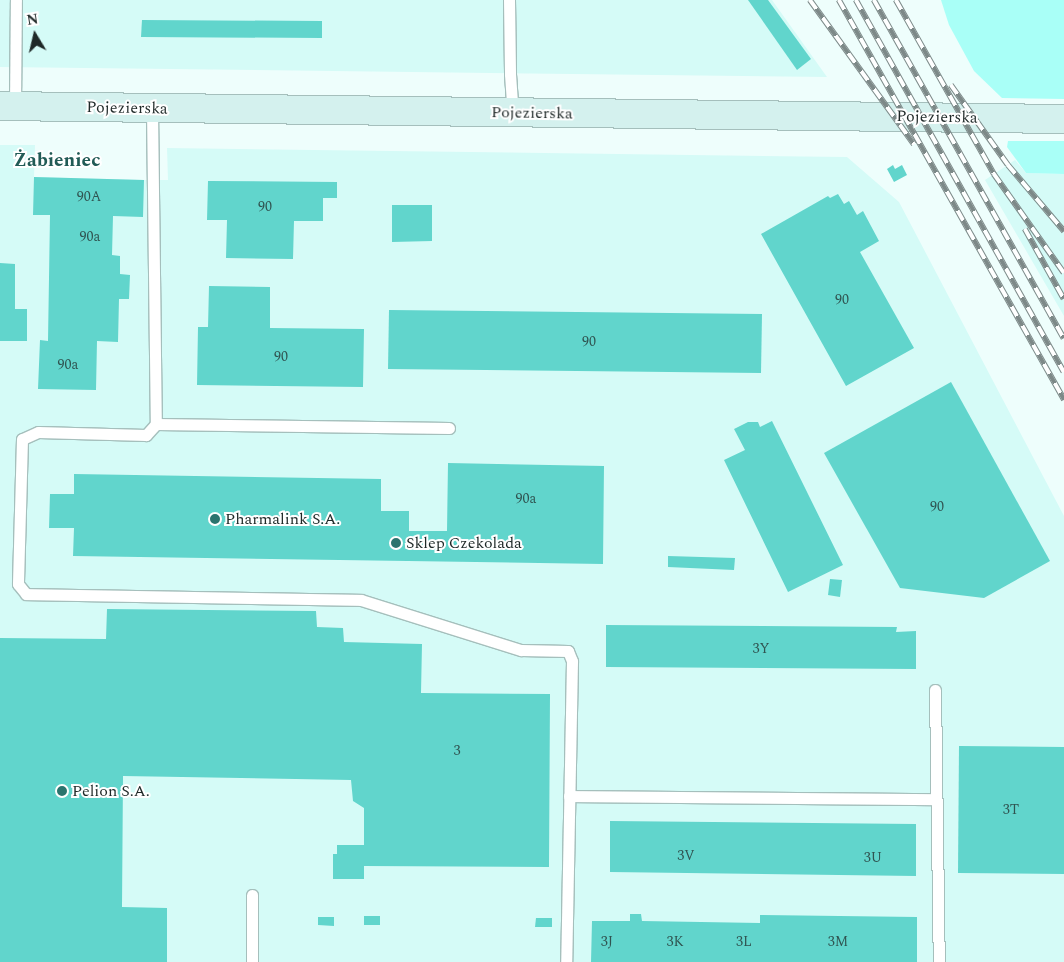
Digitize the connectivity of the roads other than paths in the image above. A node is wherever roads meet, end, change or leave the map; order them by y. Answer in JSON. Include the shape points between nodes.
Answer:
{"nodes":[{"id":1,"x":16,"y":0,"type":"edge"},
{"id":2,"x":509,"y":0,"type":"edge"},
{"id":3,"x":8,"y":106,"type":"edge"},
{"id":4,"x":152,"y":109,"type":"junction"},
{"id":5,"x":513,"y":113,"type":"junction"},
{"id":6,"x":1064,"y":119,"type":"edge"},
{"id":7,"x":156,"y":424,"type":"junction"},
{"id":8,"x":449,"y":428,"type":"dead end"},
{"id":9,"x":935,"y":690,"type":"dead end"},
{"id":10,"x":569,"y":796,"type":"junction"},
{"id":11,"x":936,"y":799,"type":"junction"},
{"id":12,"x":252,"y":895,"type":"dead end"},
{"id":13,"x":252,"y":962,"type":"edge"},
{"id":14,"x":566,"y":962,"type":"edge"},
{"id":15,"x":938,"y":962,"type":"edge"}],
"edges":[{"from":1,"to":3,"type":"lane"},
{"from":2,"to":5,"type":"lane"},
{"from":3,"to":4,"type":"street","name":"Pojezierska"},
{"from":4,"to":5,"type":"street","name":"Pojezierska"},
{"from":4,"to":7,"type":"lane"},
{"from":5,"to":6,"type":"street","name":"Pojezierska"},
{"from":7,"to":8,"type":"lane"},
{"from":7,"to":10,"type":"lane","via":[[146,435],[38,432],[22,439],[18,584],[26,594],[361,600],[521,650],[568,651],[572,661]]},
{"from":9,"to":11,"type":"lane"},
{"from":10,"to":11,"type":"lane"},
{"from":10,"to":14,"type":"lane"},
{"from":11,"to":15,"type":"lane"},
{"from":12,"to":13,"type":"lane"}]}
